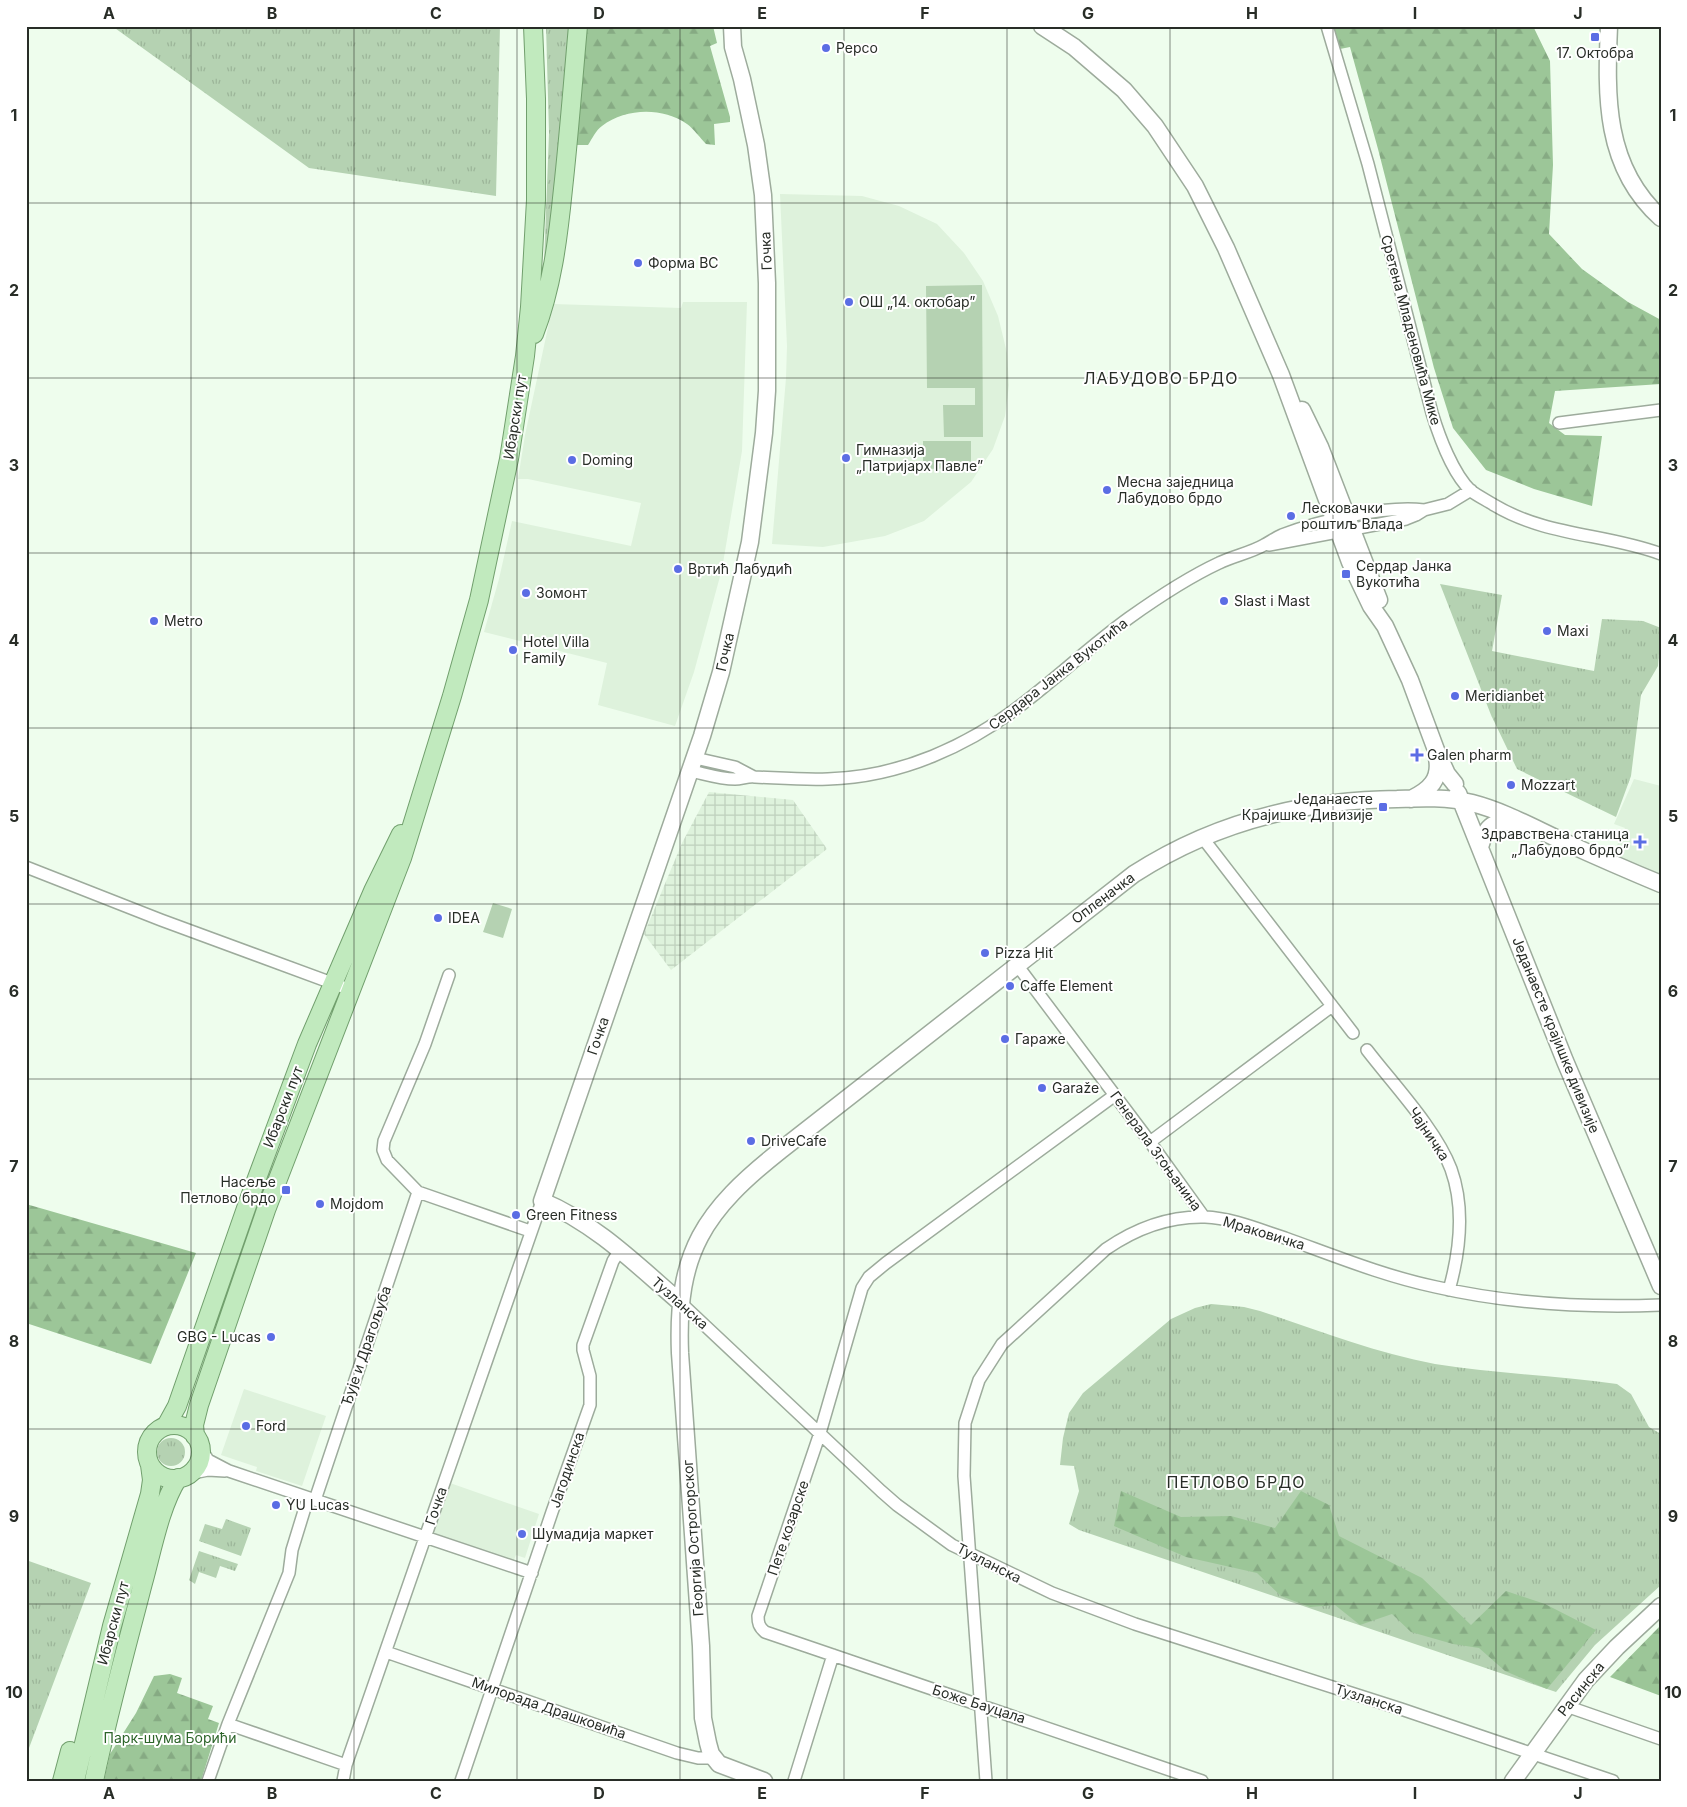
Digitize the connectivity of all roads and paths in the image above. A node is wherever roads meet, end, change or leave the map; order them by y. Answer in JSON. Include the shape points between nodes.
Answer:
{"nodes":[{"id":1,"x":533,"y":26,"type":"edge"},
{"id":2,"x":578,"y":26,"type":"edge"},
{"id":3,"x":722,"y":26,"type":"edge"},
{"id":4,"x":732,"y":26,"type":"edge"},
{"id":5,"x":1042,"y":26,"type":"edge"},
{"id":6,"x":1327,"y":26,"type":"edge"},
{"id":7,"x":1609,"y":26,"type":"edge"},
{"id":8,"x":734,"y":47,"type":"junction"},
{"id":9,"x":1661,"y":218,"type":"edge"},
{"id":10,"x":525,"y":356,"type":"junction"},
{"id":11,"x":1661,"y":410,"type":"edge"},
{"id":12,"x":1559,"y":423,"type":"dead end"},
{"id":13,"x":1471,"y":490,"type":"junction"},
{"id":14,"x":1343,"y":524,"type":"junction"},
{"id":15,"x":1661,"y":554,"type":"edge"},
{"id":16,"x":1410,"y":680,"type":"junction"},
{"id":17,"x":1436,"y":750,"type":"junction"},
{"id":18,"x":693,"y":765,"type":"junction"},
{"id":19,"x":1455,"y":784,"type":"junction"},
{"id":20,"x":420,"y":796,"type":"junction"},
{"id":21,"x":1411,"y":799,"type":"junction"},
{"id":22,"x":1461,"y":801,"type":"junction"},
{"id":23,"x":1522,"y":822,"type":"junction"},
{"id":24,"x":1202,"y":837,"type":"junction"},
{"id":25,"x":1480,"y":847,"type":"junction"},
{"id":26,"x":26,"y":867,"type":"edge"},
{"id":27,"x":1661,"y":884,"type":"edge"},
{"id":28,"x":1017,"y":964,"type":"junction"},
{"id":29,"x":449,"y":975,"type":"dead end"},
{"id":30,"x":334,"y":983,"type":"junction"},
{"id":31,"x":351,"y":990,"type":"junction"},
{"id":32,"x":1332,"y":1006,"type":"junction"},
{"id":33,"x":1353,"y":1033,"type":"dead end"},
{"id":34,"x":1367,"y":1050,"type":"dead end"},
{"id":35,"x":1115,"y":1095,"type":"junction"},
{"id":36,"x":1150,"y":1142,"type":"junction"},
{"id":37,"x":418,"y":1192,"type":"junction"},
{"id":38,"x":542,"y":1201,"type":"junction"},
{"id":39,"x":1204,"y":1217,"type":"junction"},
{"id":40,"x":530,"y":1232,"type":"junction"},
{"id":41,"x":620,"y":1250,"type":"junction"},
{"id":42,"x":1661,"y":1286,"type":"edge"},
{"id":43,"x":1449,"y":1290,"type":"junction"},
{"id":44,"x":681,"y":1303,"type":"junction"},
{"id":45,"x":1661,"y":1306,"type":"edge"},
{"id":46,"x":166,"y":1426,"type":"junction"},
{"id":47,"x":820,"y":1433,"type":"junction"},
{"id":48,"x":197,"y":1440,"type":"junction"},
{"id":49,"x":150,"y":1466,"type":"junction"},
{"id":50,"x":230,"y":1471,"type":"junction"},
{"id":51,"x":183,"y":1476,"type":"junction"},
{"id":52,"x":312,"y":1499,"type":"junction"},
{"id":53,"x":426,"y":1537,"type":"junction"},
{"id":54,"x":970,"y":1554,"type":"junction"},
{"id":55,"x":532,"y":1573,"type":"junction"},
{"id":56,"x":1661,"y":1606,"type":"edge"},
{"id":57,"x":759,"y":1624,"type":"joint"},
{"id":58,"x":386,"y":1652,"type":"junction"},
{"id":59,"x":833,"y":1656,"type":"junction"},
{"id":60,"x":493,"y":1689,"type":"junction"},
{"id":61,"x":980,"y":1705,"type":"junction"},
{"id":62,"x":1566,"y":1706,"type":"junction"},
{"id":63,"x":91,"y":1709,"type":"junction"},
{"id":64,"x":228,"y":1724,"type":"junction"},
{"id":65,"x":1661,"y":1739,"type":"edge"},
{"id":66,"x":1533,"y":1753,"type":"junction"},
{"id":67,"x":718,"y":1762,"type":"junction"},
{"id":68,"x":346,"y":1766,"type":"junction"},
{"id":69,"x":62,"y":1781,"type":"edge"},
{"id":70,"x":75,"y":1781,"type":"edge"},
{"id":71,"x":94,"y":1781,"type":"edge"},
{"id":72,"x":208,"y":1781,"type":"edge"},
{"id":73,"x":343,"y":1781,"type":"edge"},
{"id":74,"x":462,"y":1781,"type":"edge"},
{"id":75,"x":764,"y":1781,"type":"edge"},
{"id":76,"x":794,"y":1781,"type":"edge"},
{"id":77,"x":986,"y":1781,"type":"edge"},
{"id":78,"x":1202,"y":1781,"type":"edge"},
{"id":79,"x":1513,"y":1781,"type":"edge"},
{"id":80,"x":1613,"y":1781,"type":"edge"}],
"edges":[{"from":1,"to":10,"type":"main road","name":"Ибарски пут","via":[[536,219]]},
{"from":2,"to":10,"type":"main road","via":[[554,266],[543,310]]},
{"from":3,"to":8,"type":"street","name":"Гочка"},
{"from":4,"to":8,"type":"street","name":"Гочка"},
{"from":5,"to":14,"type":"street","name":"Једанаесте крајишке дивизије","via":[[1074,47],[1140,106],[1195,186],[1280,375],[1320,447]]},
{"from":6,"to":13,"type":"street","name":"Сретена Младеновића Мике","via":[[1368,164],[1435,424],[1457,471]]},
{"from":7,"to":9,"type":"street","via":[[1607,92],[1616,147],[1636,188]]},
{"from":8,"to":18,"type":"street","name":"Гочка","via":[[756,145],[763,195],[767,391],[750,542],[721,672]]},
{"from":10,"to":20,"type":"main road","name":"Ибарски пут","via":[[504,484],[480,600]]},
{"from":11,"to":12,"type":"street"},
{"from":13,"to":14,"type":"street","name":"Сердара Јанка Вукотића","via":[[1448,504],[1406,519]]},
{"from":13,"to":15,"type":"street","name":"Сретена Младеновића Мике","via":[[1529,522]]},
{"from":14,"to":16,"type":"street","name":"Једанаесте крајишке дивизије","via":[[1350,562]]},
{"from":14,"to":18,"type":"street","name":"Сердара Јанка Вукотића","via":[[1264,545],[1179,584],[1128,619],[1024,703],[987,729],[944,752],[890,770],[852,777],[798,780],[752,776],[735,767]]},
{"from":16,"to":17,"type":"street","name":"Једанаесте крајишке дивизије"},
{"from":16,"to":19,"type":"street","name":"Једанаесте крајишке дивизије","via":[[1446,746]]},
{"from":17,"to":19,"type":"street","name":"Једанаесте крајишке дивизије"},
{"from":17,"to":21,"type":"street","via":[[1436,779],[1430,788]]},
{"from":18,"to":38,"type":"street","name":"Гочка"},
{"from":19,"to":22,"type":"street","name":"Једанаесте крајишке дивизије"},
{"from":20,"to":30,"type":"main road","name":"Ибарски пут","via":[[373,891]]},
{"from":20,"to":31,"type":"main road","name":"Ибарски пут","via":[[402,858]]},
{"from":21,"to":22,"type":"street","name":"Опленачка"},
{"from":21,"to":24,"type":"street","name":"Опленачка","via":[[1320,804],[1244,822]]},
{"from":22,"to":23,"type":"street","name":"Опленачка"},
{"from":22,"to":25,"type":"street","name":"Једанаесте крајишке дивизије"},
{"from":23,"to":25,"type":"street","via":[[1492,825]]},
{"from":23,"to":27,"type":"street","name":"Опленачка"},
{"from":24,"to":28,"type":"street","name":"Опленачка","via":[[1134,874]]},
{"from":24,"to":32,"type":"street"},
{"from":25,"to":42,"type":"street","name":"Једанаесте крајишке дивизије","via":[[1565,1061]]},
{"from":26,"to":30,"type":"street"},
{"from":28,"to":35,"type":"street","name":"Генерала Згоњанина"},
{"from":28,"to":44,"type":"street","name":"Опленачка","via":[[734,1189],[708,1222],[694,1249],[685,1274]]},
{"from":29,"to":37,"type":"street","via":[[383,1147],[387,1160]]},
{"from":30,"to":31,"type":"street"},
{"from":30,"to":46,"type":"main road","name":"Ибарски пут","via":[[307,1044],[250,1194],[177,1406]]},
{"from":31,"to":48,"type":"main road","name":"Ибарски пут","via":[[228,1320],[199,1405],[194,1425]]},
{"from":32,"to":33,"type":"street"},
{"from":32,"to":36,"type":"street"},
{"from":34,"to":43,"type":"street","name":"Чајничка","via":[[1428,1128],[1455,1181],[1460,1216],[1457,1255]]},
{"from":35,"to":36,"type":"street","name":"Генерала Згоњанина"},
{"from":35,"to":47,"type":"street","name":"Пете козарске","via":[[869,1277],[862,1288]]},
{"from":36,"to":39,"type":"street","name":"Генерала Згоњанина"},
{"from":37,"to":40,"type":"street"},
{"from":37,"to":52,"type":"street","name":"Ђује и Драгољуба"},
{"from":38,"to":40,"type":"street","name":"Гочка"},
{"from":38,"to":41,"type":"street","name":"Тузланска"},
{"from":39,"to":43,"type":"street","name":"Мраковичка","via":[[1246,1225],[1382,1273]]},
{"from":39,"to":54,"type":"street","name":"Мраковичка","via":[[1150,1226],[1116,1242],[1012,1333],[994,1356],[979,1380],[965,1423],[964,1476]]},
{"from":40,"to":53,"type":"street","name":"Гочка"},
{"from":41,"to":44,"type":"street","name":"Тузланска"},
{"from":41,"to":55,"type":"street","name":"Јагодинска","via":[[613,1261],[583,1350],[590,1376],[590,1405]]},
{"from":43,"to":45,"type":"street","name":"Мраковичка","via":[[1554,1305]]},
{"from":44,"to":47,"type":"street","name":"Тузланска"},
{"from":44,"to":67,"type":"street","name":"Георгија Острогорског","via":[[680,1353],[704,1718],[709,1751]]},
{"from":46,"to":48,"type":"main road","via":[[182,1426]]},
{"from":46,"to":49,"type":"main road","via":[[154,1434],[147,1445]]},
{"from":47,"to":54,"type":"street","name":"Тузланска","via":[[897,1505],[952,1545]]},
{"from":47,"to":57,"type":"street","name":"Пете козарске","via":[[758,1616]]},
{"from":48,"to":50,"type":"street","via":[[208,1460]]},
{"from":48,"to":51,"type":"main road","via":[[200,1458],[193,1470]]},
{"from":49,"to":51,"type":"main road","via":[[165,1477]]},
{"from":49,"to":63,"type":"main road","name":"Ибарски пут","via":[[150,1494]]},
{"from":50,"to":51,"type":"street","via":[[208,1470]]},
{"from":50,"to":52,"type":"street"},
{"from":51,"to":71,"type":"main road","name":"Ибарски пут","via":[[169,1494],[153,1545]]},
{"from":52,"to":53,"type":"street"},
{"from":52,"to":64,"type":"street","name":"Ђује и Драгољуба","via":[[292,1550],[289,1572]]},
{"from":53,"to":55,"type":"street"},
{"from":53,"to":58,"type":"street","name":"Гочка"},
{"from":54,"to":61,"type":"street","name":"Мраковичка"},
{"from":54,"to":66,"type":"street","name":"Тузланска","via":[[1044,1589],[1135,1624]]},
{"from":55,"to":60,"type":"street","name":"Јагодинска"},
{"from":56,"to":62,"type":"street","name":"Расинска","via":[[1607,1657]]},
{"from":57,"to":59,"type":"street","name":"Боже Бауцала","via":[[765,1632]]},
{"from":58,"to":60,"type":"street","name":"Милорада Драшковића"},
{"from":58,"to":68,"type":"street","name":"Гочка"},
{"from":59,"to":61,"type":"street","name":"Боже Бауцала"},
{"from":59,"to":76,"type":"street"},
{"from":60,"to":67,"type":"street","name":"Милорада Драшковића","via":[[677,1753]]},
{"from":60,"to":74,"type":"street","name":"Јагодинска"},
{"from":61,"to":77,"type":"street","name":"Мраковичка"},
{"from":61,"to":78,"type":"street","name":"Боже Бауцала"},
{"from":62,"to":65,"type":"street"},
{"from":62,"to":66,"type":"street","name":"Расинска"},
{"from":63,"to":69,"type":"main road","via":[[73,1739]]},
{"from":63,"to":70,"type":"main road","name":"Ибарски пут"},
{"from":64,"to":68,"type":"street"},
{"from":64,"to":72,"type":"street","name":"Ђује и Драгољуба"},
{"from":66,"to":79,"type":"street","name":"Расинска"},
{"from":66,"to":80,"type":"street","name":"Тузланска"},
{"from":67,"to":75,"type":"street","name":"Милорада Драшковића"},
{"from":68,"to":73,"type":"street","name":"Гочка"}]}
